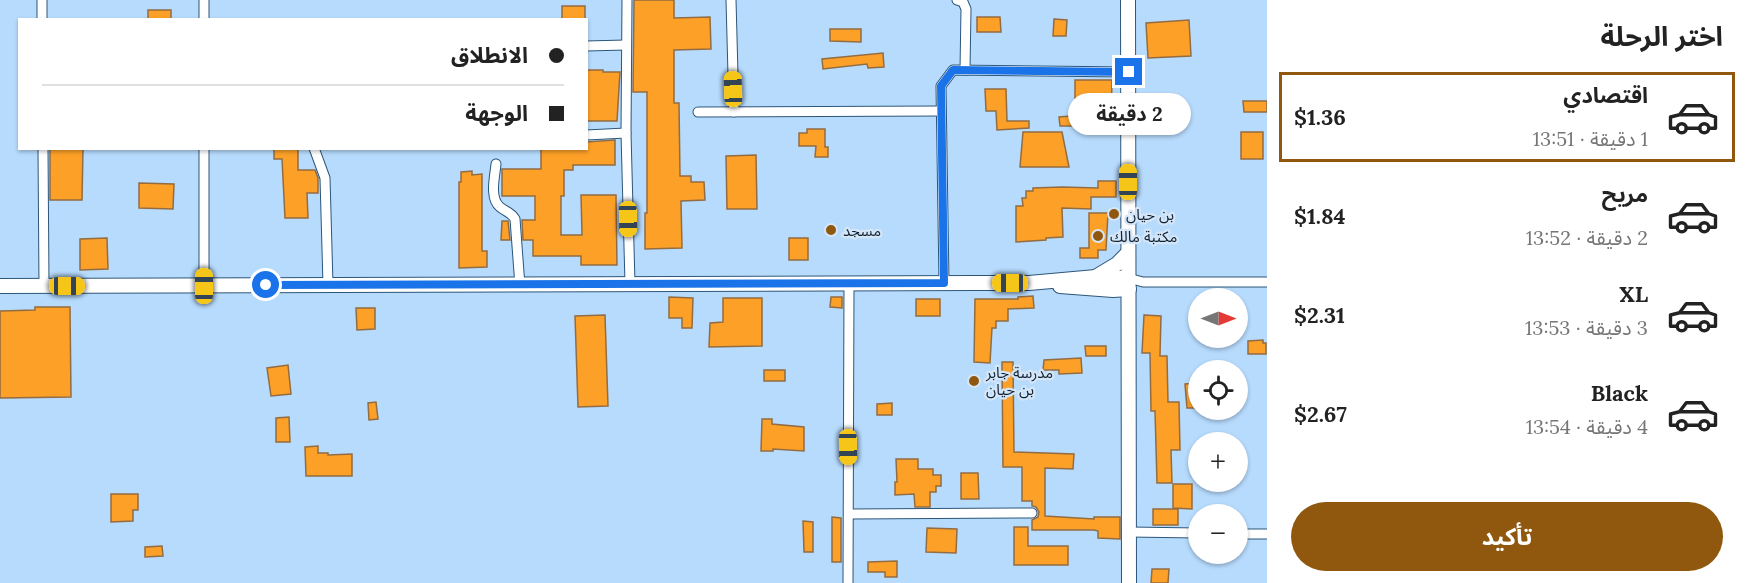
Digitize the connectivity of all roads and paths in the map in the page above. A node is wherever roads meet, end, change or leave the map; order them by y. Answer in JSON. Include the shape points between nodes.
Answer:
{"nodes":[{"id":1,"x":42,"y":0,"type":"edge"},
{"id":2,"x":204,"y":0,"type":"edge"},
{"id":3,"x":627,"y":0,"type":"edge"},
{"id":4,"x":731,"y":0,"type":"edge"},
{"id":5,"x":957,"y":0,"type":"edge"},
{"id":6,"x":1128,"y":0,"type":"edge"},
{"id":7,"x":42,"y":18,"type":"edge"},
{"id":8,"x":204,"y":18,"type":"edge"},
{"id":9,"x":626,"y":45,"type":"junction"},
{"id":10,"x":588,"y":46,"type":"edge"},
{"id":11,"x":965,"y":70,"type":"junction"},
{"id":12,"x":1129,"y":72,"type":"junction"},
{"id":13,"x":941,"y":111,"type":"junction"},
{"id":14,"x":698,"y":112,"type":"dead end"},
{"id":15,"x":734,"y":112,"type":"junction"},
{"id":16,"x":626,"y":133,"type":"junction"},
{"id":17,"x":588,"y":135,"type":"edge"},
{"id":18,"x":43,"y":150,"type":"edge"},
{"id":19,"x":204,"y":150,"type":"edge"},
{"id":20,"x":315,"y":150,"type":"edge"},
{"id":21,"x":496,"y":164,"type":"dead end"},
{"id":22,"x":1128,"y":253,"type":"junction"},
{"id":23,"x":1267,"y":282,"type":"edge"},
{"id":24,"x":944,"y":283,"type":"junction"},
{"id":25,"x":1096,"y":283,"type":"junction"},
{"id":26,"x":1129,"y":283,"type":"junction"},
{"id":27,"x":630,"y":284,"type":"junction"},
{"id":28,"x":849,"y":284,"type":"junction"},
{"id":29,"x":328,"y":285,"type":"junction"},
{"id":30,"x":0,"y":286,"type":"edge"},
{"id":31,"x":44,"y":286,"type":"junction"},
{"id":32,"x":204,"y":286,"type":"junction"},
{"id":33,"x":520,"y":286,"type":"junction"},
{"id":34,"x":1129,"y":306,"type":"junction"},
{"id":35,"x":1032,"y":513,"type":"dead end"},
{"id":36,"x":849,"y":514,"type":"junction"},
{"id":37,"x":1130,"y":532,"type":"junction"},
{"id":38,"x":1188,"y":533,"type":"edge"},
{"id":39,"x":1248,"y":534,"type":"edge"},
{"id":40,"x":1267,"y":534,"type":"edge"},
{"id":41,"x":848,"y":583,"type":"edge"},
{"id":42,"x":1129,"y":583,"type":"edge"}],
"edges":[{"from":1,"to":7,"type":"street"},
{"from":2,"to":8,"type":"street"},
{"from":3,"to":9,"type":"street"},
{"from":4,"to":15,"type":"street"},
{"from":5,"to":11,"type":"street","via":[[966,9]]},
{"from":6,"to":12,"type":"main road"},
{"from":9,"to":10,"type":"street"},
{"from":9,"to":16,"type":"street"},
{"from":11,"to":12,"type":"street"},
{"from":11,"to":13,"type":"street","via":[[953,70],[941,86]]},
{"from":12,"to":22,"type":"main road"},
{"from":13,"to":15,"type":"street"},
{"from":13,"to":24,"type":"street"},
{"from":14,"to":15,"type":"street"},
{"from":16,"to":17,"type":"street"},
{"from":16,"to":27,"type":"street"},
{"from":18,"to":31,"type":"street"},
{"from":19,"to":32,"type":"street"},
{"from":20,"to":29,"type":"street","via":[[325,178]]},
{"from":21,"to":33,"type":"street","via":[[495,199],[515,219]]},
{"from":22,"to":25,"type":"main road"},
{"from":22,"to":26,"type":"main road"},
{"from":23,"to":26,"type":"street"},
{"from":24,"to":25,"type":"main road"},
{"from":24,"to":28,"type":"main road"},
{"from":25,"to":26,"type":"main road"},
{"from":25,"to":34,"type":"main road"},
{"from":26,"to":34,"type":"main road"},
{"from":27,"to":28,"type":"main road"},
{"from":27,"to":33,"type":"main road"},
{"from":28,"to":36,"type":"street"},
{"from":29,"to":32,"type":"main road"},
{"from":29,"to":33,"type":"main road"},
{"from":30,"to":31,"type":"main road"},
{"from":31,"to":32,"type":"main road"},
{"from":34,"to":37,"type":"main road"},
{"from":35,"to":36,"type":"street"},
{"from":36,"to":41,"type":"street"},
{"from":37,"to":38,"type":"street"},
{"from":37,"to":42,"type":"main road"},
{"from":39,"to":40,"type":"street"}]}
